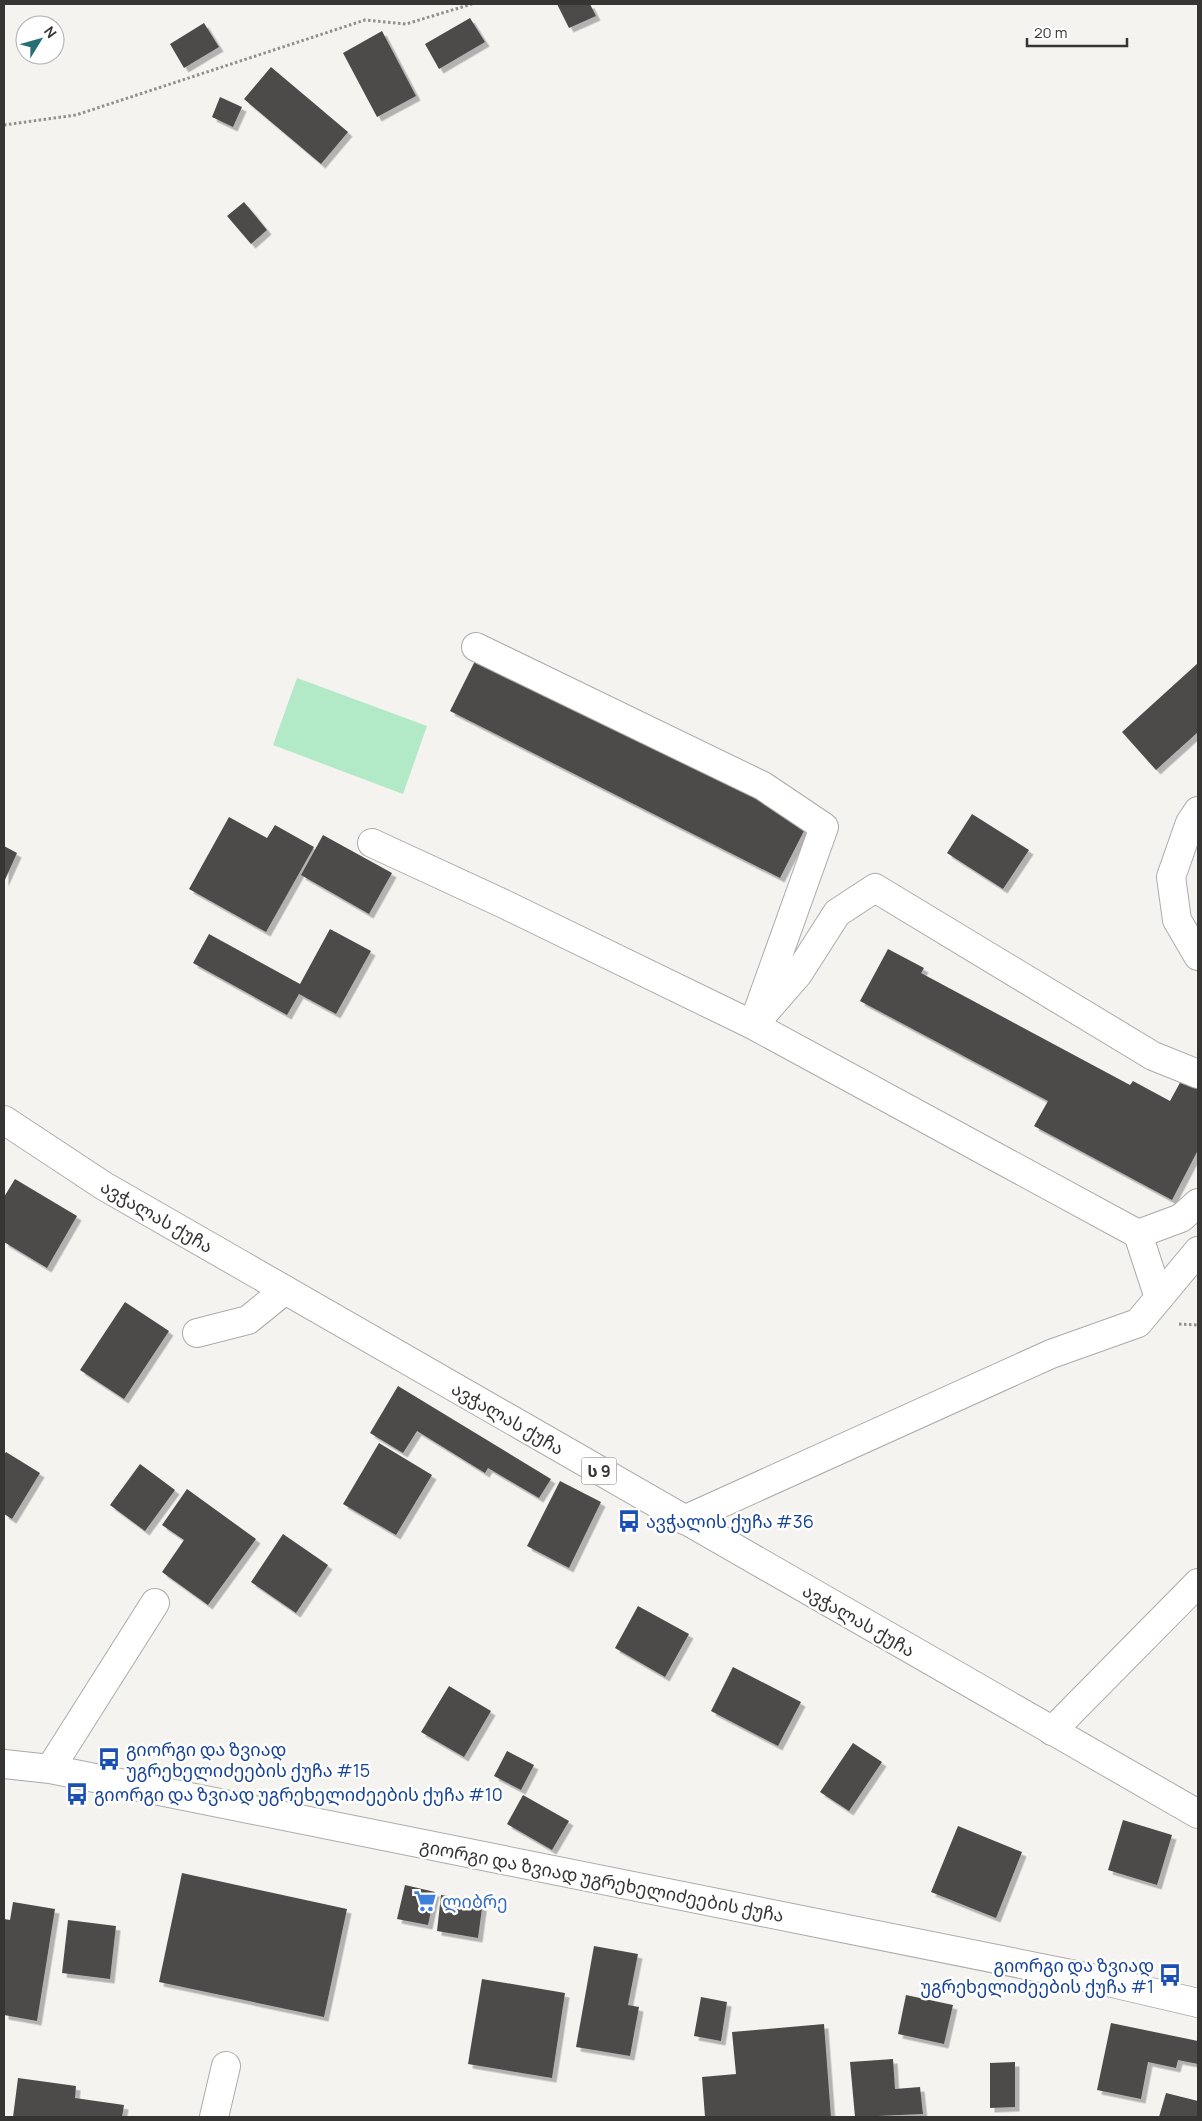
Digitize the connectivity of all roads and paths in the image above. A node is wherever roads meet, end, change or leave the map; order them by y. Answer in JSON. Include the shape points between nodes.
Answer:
{"nodes":[{"id":1,"x":472,"y":4,"type":"edge"},
{"id":2,"x":4,"y":125,"type":"edge"},
{"id":3,"x":476,"y":647,"type":"dead end"},
{"id":4,"x":1198,"y":811,"type":"edge"},
{"id":5,"x":372,"y":843,"type":"dead end"},
{"id":6,"x":1198,"y":956,"type":"edge"},
{"id":7,"x":753,"y":1025,"type":"junction"},
{"id":8,"x":1198,"y":1074,"type":"edge"},
{"id":9,"x":4,"y":1120,"type":"edge"},
{"id":10,"x":1198,"y":1202,"type":"edge"},
{"id":11,"x":1138,"y":1234,"type":"junction"},
{"id":12,"x":1198,"y":1251,"type":"edge"},
{"id":13,"x":285,"y":1290,"type":"junction"},
{"id":14,"x":1159,"y":1298,"type":"junction"},
{"id":15,"x":197,"y":1333,"type":"dead end"},
{"id":16,"x":684,"y":1520,"type":"junction"},
{"id":17,"x":1198,"y":1583,"type":"edge"},
{"id":18,"x":155,"y":1603,"type":"dead end"},
{"id":19,"x":1052,"y":1731,"type":"junction"},
{"id":20,"x":4,"y":1764,"type":"edge"},
{"id":21,"x":50,"y":1769,"type":"junction"},
{"id":22,"x":1198,"y":1814,"type":"edge"},
{"id":23,"x":1198,"y":2003,"type":"edge"},
{"id":24,"x":226,"y":2066,"type":"dead end"},
{"id":25,"x":214,"y":2117,"type":"edge"}],
"edges":[{"from":1,"to":2,"type":"path","via":[[406,24],[364,20],[76,115]]},
{"from":3,"to":7,"type":"main road","via":[[763,786],[824,827]]},
{"from":4,"to":6,"type":"main road","via":[[1190,822],[1171,877],[1177,920]]},
{"from":5,"to":7,"type":"main road"},
{"from":7,"to":8,"type":"main road","via":[[798,974],[837,913],[875,888],[1153,1056]]},
{"from":7,"to":11,"type":"main road"},
{"from":9,"to":13,"type":"main road","name":"ავჭალას ქუჩა","number":"ს 9","via":[[104,1186]]},
{"from":10,"to":11,"type":"main road","via":[[1181,1218]]},
{"from":11,"to":14,"type":"main road"},
{"from":12,"to":14,"type":"main road"},
{"from":13,"to":15,"type":"main road","via":[[248,1320]]},
{"from":13,"to":16,"type":"main road","name":"ავჭალას ქუჩა","number":"ს 9"},
{"from":14,"to":16,"type":"main road","via":[[1138,1322],[1051,1354]]},
{"from":16,"to":19,"type":"main road","name":"ავჭალას ქუჩა","number":"ს 9"},
{"from":17,"to":19,"type":"main road"},
{"from":18,"to":21,"type":"main road"},
{"from":19,"to":22,"type":"main road","name":"ავჭალას ქუჩა","number":"ს 9"},
{"from":20,"to":21,"type":"main road","name":"გიორგი და ზვიად უგრეხელიძეების ქუჩა"},
{"from":21,"to":23,"type":"main road","name":"გიორგი და ზვიად უგრეხელიძეების ქუჩა","via":[[1081,1976]]},
{"from":24,"to":25,"type":"main road"}]}
